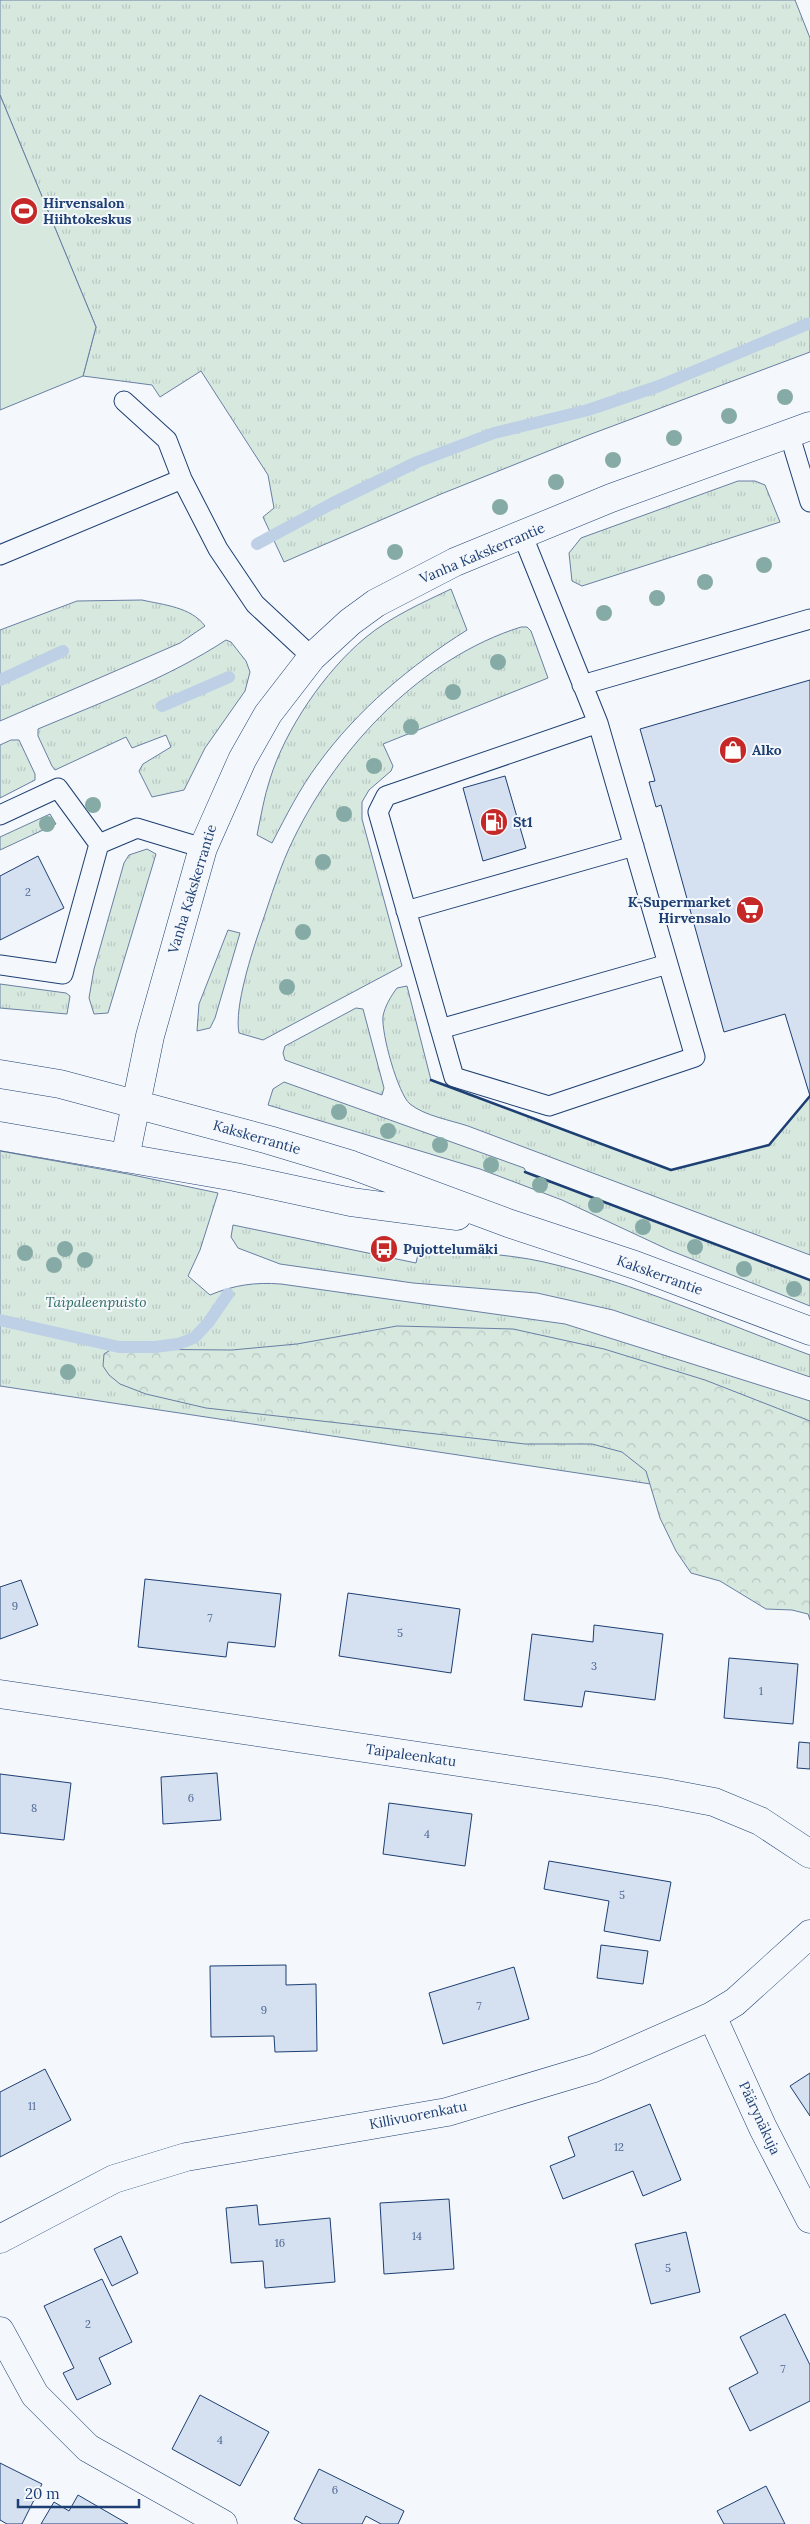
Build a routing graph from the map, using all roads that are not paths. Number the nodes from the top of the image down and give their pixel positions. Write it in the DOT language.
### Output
graph roads {
  1 [pos="124,401"];
  2 [pos="800,429"];
  3 [pos="182,479"];
  4 [pos="810,502"];
  5 [pos="522,534"];
  6 [pos="0,555"];
  7 [pos="810,619"];
  8 [pos="312,656"];
  9 [pos="582,685"];
  10 [pos="598,723"];
  11 [pos="0,815"];
  12 [pos="99,844"];
  13 [pos="634,846"];
  14 [pos="203,848"];
  15 [pos="406,911"];
  16 [pos="668,964"];
  17 [pos="0,965"];
  18 [pos="440,1029"];
  19 [pos="0,1074"];
  20 [pos="137,1104"];
  21 [pos="0,1136"];
  22 [pos="126,1158"];
  23 [pos="508,1223"];
  24 [pos="810,1331"];
  25 [pos="0,1694"];
  26 [pos="810,1854"];
  27 [pos="810,1934"];
  28 [pos="712,2016"];
  29 [pos="810,2219"];
  30 [pos="0,2239"];
  31 [pos="0,2331"];
  32 [pos="223,2524"];
  1 -- 3 [label="lane"];
  2 -- 4 [label="lane"];
  2 -- 5 [label="street, Vanha Kakskerrantie"];
  3 -- 6 [label="lane"];
  3 -- 8 [label="lane"];
  5 -- 8 [label="street, Vanha Kakskerrantie"];
  5 -- 9 [label="lane"];
  7 -- 9 [label="lane"];
  8 -- 14 [label="street, Vanha Kakskerrantie"];
  9 -- 10 [label="lane"];
  10 -- 13 [label="lane"];
  10 -- 15 [label="lane"];
  11 -- 12 [label="lane"];
  12 -- 14 [label="lane"];
  12 -- 17 [label="lane"];
  13 -- 15 [label="lane"];
  13 -- 16 [label="lane"];
  14 -- 20 [label="street, Vanha Kakskerrantie"];
  15 -- 18 [label="lane"];
  16 -- 18 [label="lane"];
  16 -- 18 [label="lane"];
  19 -- 20 [label="street, Kakskerrantie"];
  20 -- 22 [label="street, Vanha Kakskerrantie"];
  20 -- 23 [label="street, Kakskerrantie"];
  21 -- 22 [label="street, Kakskerrantie"];
  22 -- 23 [label="street, Kakskerrantie"];
  23 -- 24 [label="street, Kakskerrantie"];
  25 -- 26 [label="street, Taipaleenkatu"];
  27 -- 28 [label="street, Killivuorenkatu"];
  28 -- 29 [label="street, Päärynäkuja"];
  28 -- 30 [label="street, Killivuorenkatu"];
  31 -- 32 [label="street"];
}
